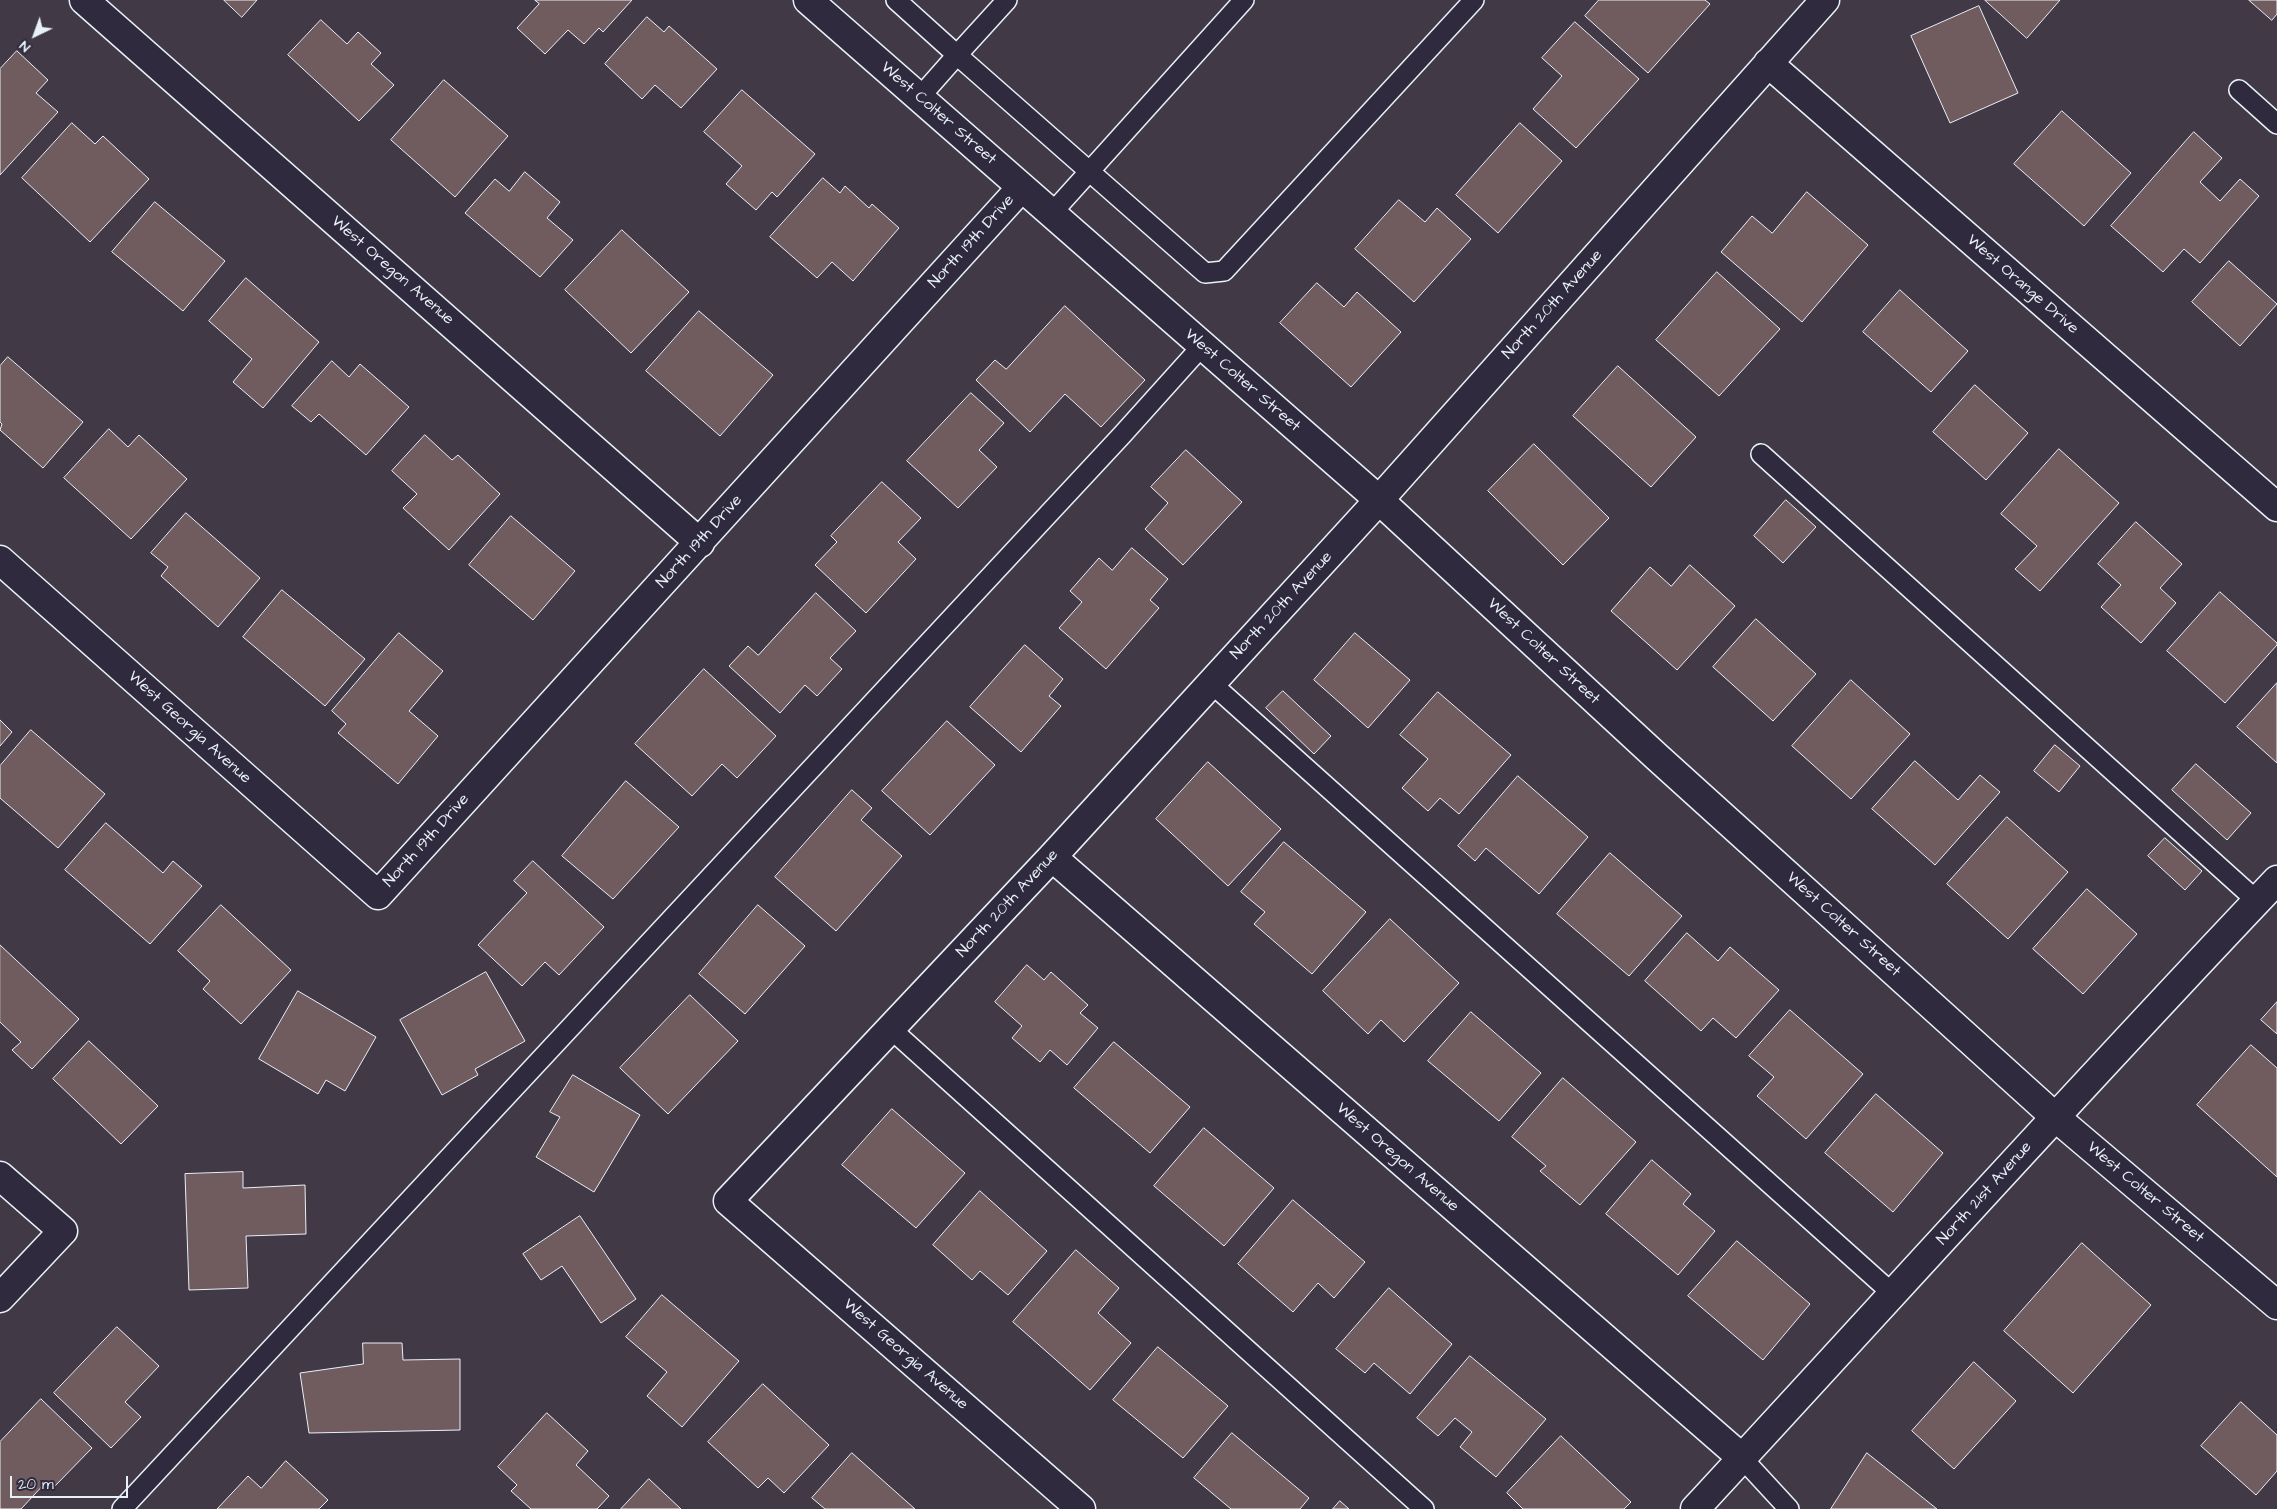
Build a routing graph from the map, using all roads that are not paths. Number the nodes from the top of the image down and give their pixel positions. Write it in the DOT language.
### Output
graph roads {
  1 [pos="84,0"];
  2 [pos="808,0"];
  3 [pos="896,0"];
  4 [pos="1007,0"];
  5 [pos="1244,0"];
  6 [pos="1474,0"];
  7 [pos="1825,0"];
  8 [pos="958,54"];
  9 [pos="1768,63"];
  10 [pos="2239,90"];
  11 [pos="919,98"];
  12 [pos="2277,124"];
  13 [pos="1090,170"];
  14 [pos="1021,188"];
  15 [pos="1051,214"];
  16 [pos="1202,346"];
  17 [pos="1761,454"];
  18 [pos="1379,500"];
  19 [pos="2277,507"];
  20 [pos="700,543"];
  21 [pos="0,560"];
  22 [pos="1211,683"];
  23 [pos="1052,857"];
  24 [pos="2277,880"];
  25 [pos="378,895"];
  26 [pos="2257,901"];
  27 [pos="891,1029"];
  28 [pos="2054,1116"];
  29 [pos="0,1176"];
  30 [pos="728,1201"];
  31 [pos="1893,1294"];
  32 [pos="0,1298"];
  33 [pos="2277,1305"];
  34 [pos="1742,1458"];
  35 [pos="122,1509"];
  36 [pos="1081,1509"];
  37 [pos="1424,1509"];
  38 [pos="1695,1509"];
  39 [pos="1789,1509"];
  1 -- 20 [label="street, West Oregon Avenue"];
  2 -- 11 [label="street, West Colter Street"];
  3 -- 8 [label="lane"];
  4 -- 8 [label="lane"];
  5 -- 13 [label="lane"];
  6 -- 13 [label="lane"];
  7 -- 9 [label="street, North 20th Avenue"];
  8 -- 11 [label="lane"];
  8 -- 13 [label="lane"];
  9 -- 18 [label="street, North 20th Avenue"];
  9 -- 19 [label="street, West Orange Drive"];
  10 -- 12 [label="lane"];
  11 -- 14 [label="street, West Colter Street"];
  13 -- 15 [label="lane"];
  14 -- 15 [label="street, West Colter Street"];
  14 -- 20 [label="street, North 19th Drive"];
  15 -- 16 [label="street, West Colter Street"];
  16 -- 18 [label="street, West Colter Street"];
  16 -- 35 [label="lane"];
  17 -- 26 [label="lane"];
  18 -- 22 [label="street, North 20th Avenue"];
  18 -- 28 [label="street, West Colter Street"];
  20 -- 25 [label="street, North 19th Drive"];
  21 -- 25 [label="street, West Georgia Avenue"];
  22 -- 23 [label="street, North 20th Avenue"];
  22 -- 31 [label="lane"];
  23 -- 27 [label="street, North 20th Avenue"];
  23 -- 34 [label="street, West Oregon Avenue"];
  24 -- 26 [label="street, North 21st Avenue"];
  26 -- 28 [label="street, North 21st Avenue"];
  27 -- 30 [label="street, North 20th Avenue"];
  27 -- 37 [label="lane"];
  28 -- 31 [label="street, North 21st Avenue"];
  28 -- 33 [label="street, West Colter Street"];
  29 -- 32 [label="street"];
  30 -- 36 [label="street, West Georgia Avenue"];
  31 -- 34 [label="street, North 21st Avenue"];
  34 -- 38 [label="street, North 21st Avenue"];
  34 -- 39 [label="lane"];
}
